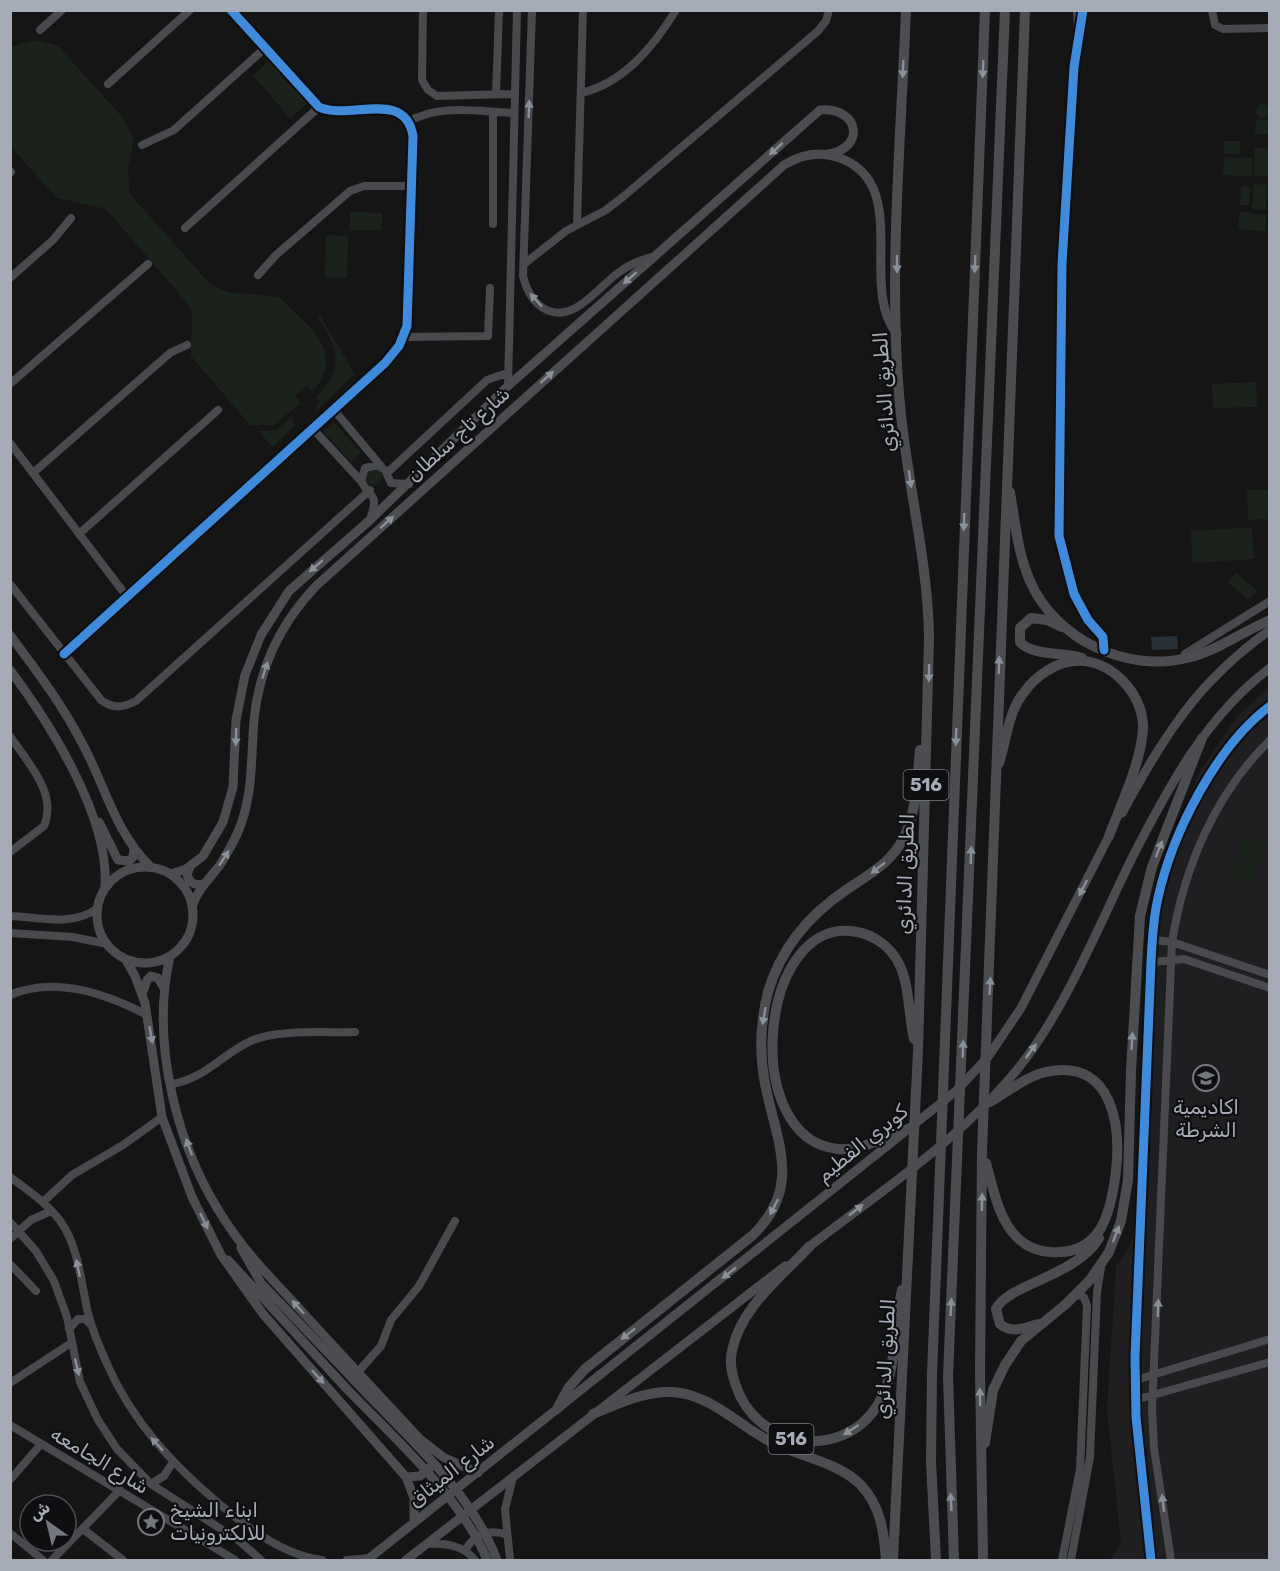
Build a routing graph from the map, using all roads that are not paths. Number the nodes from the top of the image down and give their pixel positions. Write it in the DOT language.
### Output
graph roads {
  1 [pos="62,10"];
  2 [pos="190,10"];
  3 [pos="231,10"];
  4 [pos="423,10"];
  5 [pos="499,10"];
  6 [pos="517,10"];
  7 [pos="532,10"];
  8 [pos="582,10"];
  9 [pos="676,10"];
  10 [pos="830,10"];
  11 [pos="906,10"];
  12 [pos="985,10"];
  13 [pos="1005,10"];
  14 [pos="1025,10"];
  15 [pos="1077,10"];
  16 [pos="1083,10"];
  17 [pos="1212,10"];
  18 [pos="1269,28"];
  19 [pos="40,30"];
  20 [pos="1078,32"];
  21 [pos="264,49"];
  22 [pos="108,84"];
  23 [pos="581,93"];
  24 [pos="514,94"];
  25 [pos="496,95"];
  26 [pos="319,107"];
  27 [pos="493,112"];
  28 [pos="514,113"];
  29 [pos="408,122"];
  30 [pos="142,145"];
  31 [pos="827,154"];
  32 [pos="411,186"];
  33 [pos="71,218"];
  34 [pos="493,224"];
  35 [pos="578,224"];
  36 [pos="185,228"];
  37 [pos="656,255"];
  38 [pos="148,264"];
  39 [pos="524,264"];
  40 [pos="258,275"];
  41 [pos="10,278"];
  42 [pos="490,288"];
  43 [pos="897,334"];
  44 [pos="404,336"];
  45 [pos="187,345"];
  46 [pos="507,373"];
  47 [pos="10,384"];
  48 [pos="507,386"];
  49 [pos="218,410"];
  50 [pos="334,410"];
  51 [pos="313,429"];
  52 [pos="10,443"];
  53 [pos="381,466"];
  54 [pos="33,473"];
  55 [pos="387,473"];
  56 [pos="1006,473"];
  57 [pos="361,481"];
  58 [pos="409,484"];
  59 [pos="370,490"];
  60 [pos="370,520"];
  61 [pos="79,534"];
  62 [pos="10,584"];
  63 [pos="128,598"];
  64 [pos="1269,601"];
  65 [pos="1269,620"];
  66 [pos="1065,628"];
  67 [pos="1269,630"];
  68 [pos="10,635"];
  69 [pos="1104,650"];
  70 [pos="64,654"];
  71 [pos="1166,661"];
  72 [pos="1092,662"];
  73 [pos="1269,668"];
  74 [pos="10,670"];
  75 [pos="1269,706"];
  76 [pos="928,718"];
  77 [pos="10,736"];
  78 [pos="1202,738"];
  79 [pos="1269,740"];
  80 [pos="995,775"];
  81 [pos="92,813"];
  82 [pos="1109,836"];
  83 [pos="134,849"];
  84 [pos="10,852"];
  85 [pos="151,867"];
  86 [pos="190,867"];
  87 [pos="171,874"];
  88 [pos="205,883"];
  89 [pos="105,888"];
  90 [pos="192,906"];
  91 [pos="98,908"];
  92 [pos="10,916"];
  93 [pos="43,918"];
  94 [pos="10,933"];
  95 [pos="42,935"];
  96 [pos="1153,940"];
  97 [pos="1172,942"];
  98 [pos="107,944"];
  99 [pos="170,956"];
  100 [pos="1171,959"];
  101 [pos="126,960"];
  102 [pos="1151,962"];
  103 [pos="1269,975"];
  104 [pos="164,988"];
  105 [pos="1269,988"];
  106 [pos="142,994"];
  107 [pos="10,995"];
  108 [pos="147,1015"];
  109 [pos="356,1032"];
  110 [pos="918,1051"];
  111 [pos="171,1084"];
  112 [pos="987,1104"];
  113 [pos="162,1117"];
  114 [pos="908,1129"];
  115 [pos="982,1151"];
  116 [pos="10,1177"];
  117 [pos="43,1202"];
  118 [pos="51,1210"];
  119 [pos="455,1221"];
  120 [pos="10,1222"];
  121 [pos="1105,1224"];
  122 [pos="20,1232"];
  123 [pos="10,1239"];
  124 [pos="810,1246"];
  125 [pos="221,1255"];
  126 [pos="909,1261"];
  127 [pos="10,1264"];
  128 [pos="1101,1265"];
  129 [pos="36,1292"];
  130 [pos="1077,1294"];
  131 [pos="1043,1323"];
  132 [pos="91,1324"];
  133 [pos="69,1329"];
  134 [pos="1091,1334"];
  135 [pos="1269,1339"];
  136 [pos="71,1342"];
  137 [pos="1269,1362"];
  138 [pos="1155,1374"];
  139 [pos="356,1376"];
  140 [pos="1136,1380"];
  141 [pos="10,1383"];
  142 [pos="1153,1395"];
  143 [pos="1136,1400"];
  144 [pos="557,1409"];
  145 [pos="593,1414"];
  146 [pos="10,1425"];
  147 [pos="40,1444"];
  148 [pos="435,1451"];
  149 [pos="980,1455"];
  150 [pos="173,1462"];
  151 [pos="478,1473"];
  152 [pos="514,1475"];
  153 [pos="405,1477"];
  154 [pos="10,1480"];
  155 [pos="151,1484"];
  156 [pos="120,1490"];
  157 [pos="414,1522"];
  158 [pos="83,1529"];
  159 [pos="10,1533"];
  160 [pos="507,1535"];
  161 [pos="427,1544"];
  162 [pos="465,1551"];
  163 [pos="297,1557"];
  164 [pos="369,1559"];
  165 [pos="43,1560"];
  166 [pos="52,1560"];
  167 [pos="123,1560"];
  168 [pos="235,1560"];
  169 [pos="261,1560"];
  170 [pos="322,1560"];
  171 [pos="347,1560"];
  172 [pos="406,1560"];
  173 [pos="475,1560"];
  174 [pos="487,1560"];
  175 [pos="497,1560"];
  176 [pos="510,1560"];
  177 [pos="886,1560"];
  178 [pos="892,1560"];
  179 [pos="936,1560"];
  180 [pos="954,1560"];
  181 [pos="983,1560"];
  182 [pos="1062,1560"];
  183 [pos="1071,1560"];
  184 [pos="1151,1560"];
  185 [pos="1171,1560"];
  1 -- 19 [label="street"];
  2 -- 22 [label="street"];
  3 -- 21 [label="street"];
  4 -- 25 [label="street"];
  5 -- 25 [label="street"];
  6 -- 24 [label="street"];
  39 -- 7 [label="street, one-way"];
  8 -- 23 [label="street"];
  9 -- 23 [label="street"];
  10 -- 35 [label="street"];
  11 -- 43 [label="highway, الطريق الدائري / 516, one-way"];
  12 -- 179 [label="highway, 516, one-way"];
  180 -- 13 [label="highway, 516, one-way"];
  14 -- 56 [label="highway"];
  15 -- 20 [label="street"];
  16 -- 20 [label="street"];
  17 -- 18 [label="street"];
  20 -- 69 [label="street"];
  21 -- 26 [label="street"];
  21 -- 30 [label="street"];
  23 -- 35 [label="street"];
  24 -- 25 [label="street"];
  24 -- 28 [label="street"];
  26 -- 29 [label="street"];
  26 -- 36 [label="street"];
  27 -- 28 [label="street"];
  27 -- 29 [label="street"];
  27 -- 34 [label="street"];
  28 -- 46 [label="street"];
  29 -- 32 [label="street"];
  31 -- 37 [label="main road, شارع تاج سلطان, one-way"];
  31 -- 43 [label="main road"];
  88 -- 31 [label="main road, شارع تاج سلطان, one-way"];
  32 -- 40 [label="street"];
  32 -- 44 [label="street"];
  33 -- 41 [label="street"];
  35 -- 39 [label="street"];
  37 -- 39 [label="street, one-way"];
  37 -- 48 [label="main road, شارع تاج سلطان, one-way"];
  38 -- 47 [label="street"];
  42 -- 44 [label="street"];
  43 -- 76 [label="highway, الطريق الدائري / 516, one-way"];
  44 -- 50 [label="street"];
  45 -- 54 [label="street"];
  46 -- 48 [label="street"];
  46 -- 55 [label="street"];
  48 -- 58 [label="main road, شارع تاج سلطان"];
  49 -- 61 [label="street"];
  50 -- 51 [label="street"];
  50 -- 53 [label="street"];
  51 -- 57 [label="street"];
  51 -- 63 [label="street"];
  52 -- 54 [label="street"];
  53 -- 55 [label="street"];
  53 -- 57 [label="street"];
  54 -- 61 [label="street"];
  55 -- 58 [label="street"];
  56 -- 66 [label="highway"];
  80 -- 56 [label="highway, one-way"];
  57 -- 59 [label="street"];
  58 -- 60 [label="main road, شارع تاج سلطان"];
  59 -- 60 [label="street"];
  59 -- 70 [label="street"];
  60 -- 86 [label="main road, شارع تاج سلطان, one-way"];
  61 -- 63 [label="street"];
  62 -- 70 [label="street"];
  63 -- 70 [label="street"];
  64 -- 71 [label="street"];
  65 -- 71 [label="highway"];
  66 -- 69 [label="highway"];
  66 -- 72 [label="highway"];
  67 -- 82 [label="main road, كوبري الفطيم"];
  68 -- 83 [label="main road"];
  69 -- 71 [label="highway"];
  72 -- 80 [label="highway"];
  72 -- 82 [label="highway"];
  73 -- 78 [label="main road"];
  74 -- 81 [label="main road"];
  75 -- 96 [label="street"];
  76 -- 110 [label="highway, الطريق الدائري / 516"];
  76 -- 144 [label="highway, 516, one-way"];
  77 -- 84 [label="street"];
  112 -- 78 [label="main road, one-way, bridge"];
  128 -- 78 [label="highway, one-way"];
  79 -- 97 [label="street"];
  115 -- 80 [label="highway, one-way"];
  81 -- 83 [label="main road"];
  81 -- 89 [label="main road"];
  82 -- 114 [label="main road, كوبري الفطيم, one-way, bridge"];
  83 -- 85 [label="main road"];
  85 -- 87 [label="main road"];
  85 -- 89 [label="main road"];
  86 -- 87 [label="main road, شارع تاج سلطان"];
  86 -- 88 [label="main road"];
  87 -- 90 [label="main road"];
  88 -- 90 [label="main road, شارع تاج سلطان"];
  89 -- 91 [label="main road"];
  90 -- 99 [label="main road"];
  91 -- 93 [label="street"];
  91 -- 98 [label="main road"];
  92 -- 93 [label="street"];
  93 -- 95 [label="street"];
  94 -- 95 [label="street"];
  95 -- 98 [label="street"];
  96 -- 97 [label="street"];
  96 -- 102 [label="street"];
  97 -- 100 [label="street"];
  97 -- 103 [label="street"];
  98 -- 101 [label="main road"];
  99 -- 101 [label="main road"];
  99 -- 104 [label="main road"];
  100 -- 102 [label="street"];
  100 -- 105 [label="street"];
  138 -- 100 [label="street, one-way"];
  101 -- 106 [label="main road"];
  102 -- 140 [label="street"];
  104 -- 106 [label="main road"];
  104 -- 111 [label="main road"];
  106 -- 108 [label="main road"];
  107 -- 108 [label="street"];
  108 -- 113 [label="main road, one-way"];
  109 -- 111 [label="street"];
  110 -- 114 [label="highway, 516"];
  110 -- 126 [label="highway, الطريق الدائري / 516"];
  139 -- 111 [label="main road, one-way"];
  112 -- 121 [label="highway"];
  124 -- 112 [label="main road, one-way, bridge"];
  113 -- 117 [label="street"];
  113 -- 125 [label="main road, one-way"];
  114 -- 144 [label="main road, كوبري الفطيم, one-way, bridge"];
  115 -- 121 [label="highway"];
  149 -- 115 [label="highway, one-way"];
  116 -- 117 [label="street"];
  117 -- 118 [label="street"];
  118 -- 122 [label="street"];
  132 -- 118 [label="street, one-way"];
  119 -- 139 [label="street"];
  120 -- 122 [label="street"];
  121 -- 131 [label="highway"];
  122 -- 123 [label="street"];
  122 -- 133 [label="street"];
  126 -- 124 [label="highway, 516, one-way"];
  124 -- 145 [label="main road"];
  125 -- 153 [label="main road, one-way"];
  125 -- 174 [label="main road, bridge"];
  126 -- 178 [label="highway, الطريق الدائري / 516"];
  127 -- 129 [label="street"];
  128 -- 130 [label="highway"];
  128 -- 134 [label="street"];
  130 -- 131 [label="highway"];
  130 -- 134 [label="street"];
  131 -- 149 [label="highway"];
  132 -- 133 [label="street"];
  150 -- 132 [label="street, one-way"];
  133 -- 136 [label="street"];
  134 -- 182 [label="street"];
  134 -- 183 [label="street"];
  135 -- 138 [label="street"];
  136 -- 141 [label="street"];
  136 -- 155 [label="street, one-way"];
  137 -- 142 [label="street"];
  138 -- 140 [label="street"];
  138 -- 142 [label="street"];
  139 -- 148 [label="main road"];
  139 -- 175 [label="main road, bridge"];
  140 -- 143 [label="street"];
  142 -- 143 [label="street"];
  185 -- 142 [label="street, one-way"];
  143 -- 184 [label="street"];
  144 -- 151 [label="main road, شارع الميثاق"];
  145 -- 152 [label="main road"];
  145 -- 177 [label="highway, 516"];
  146 -- 147 [label="street, شارع الجامعه"];
  147 -- 154 [label="street"];
  147 -- 156 [label="street, شارع الجامعه"];
  148 -- 151 [label="main road"];
  148 -- 153 [label="main road"];
  149 -- 181 [label="highway"];
  150 -- 155 [label="street"];
  150 -- 163 [label="street"];
  151 -- 157 [label="main road, شارع الميثاق"];
  152 -- 160 [label="street"];
  152 -- 161 [label="main road"];
  153 -- 157 [label="main road"];
  155 -- 169 [label="street"];
  156 -- 158 [label="street"];
  156 -- 168 [label="street, شارع الجامعه"];
  157 -- 164 [label="main road, شارع الميثاق"];
  158 -- 166 [label="street"];
  158 -- 167 [label="street"];
  159 -- 165 [label="street"];
  160 -- 162 [label="street"];
  160 -- 176 [label="street"];
  161 -- 162 [label="street"];
  161 -- 172 [label="main road"];
  162 -- 173 [label="street"];
  163 -- 170 [label="street"];
  164 -- 171 [label="street"];
}
